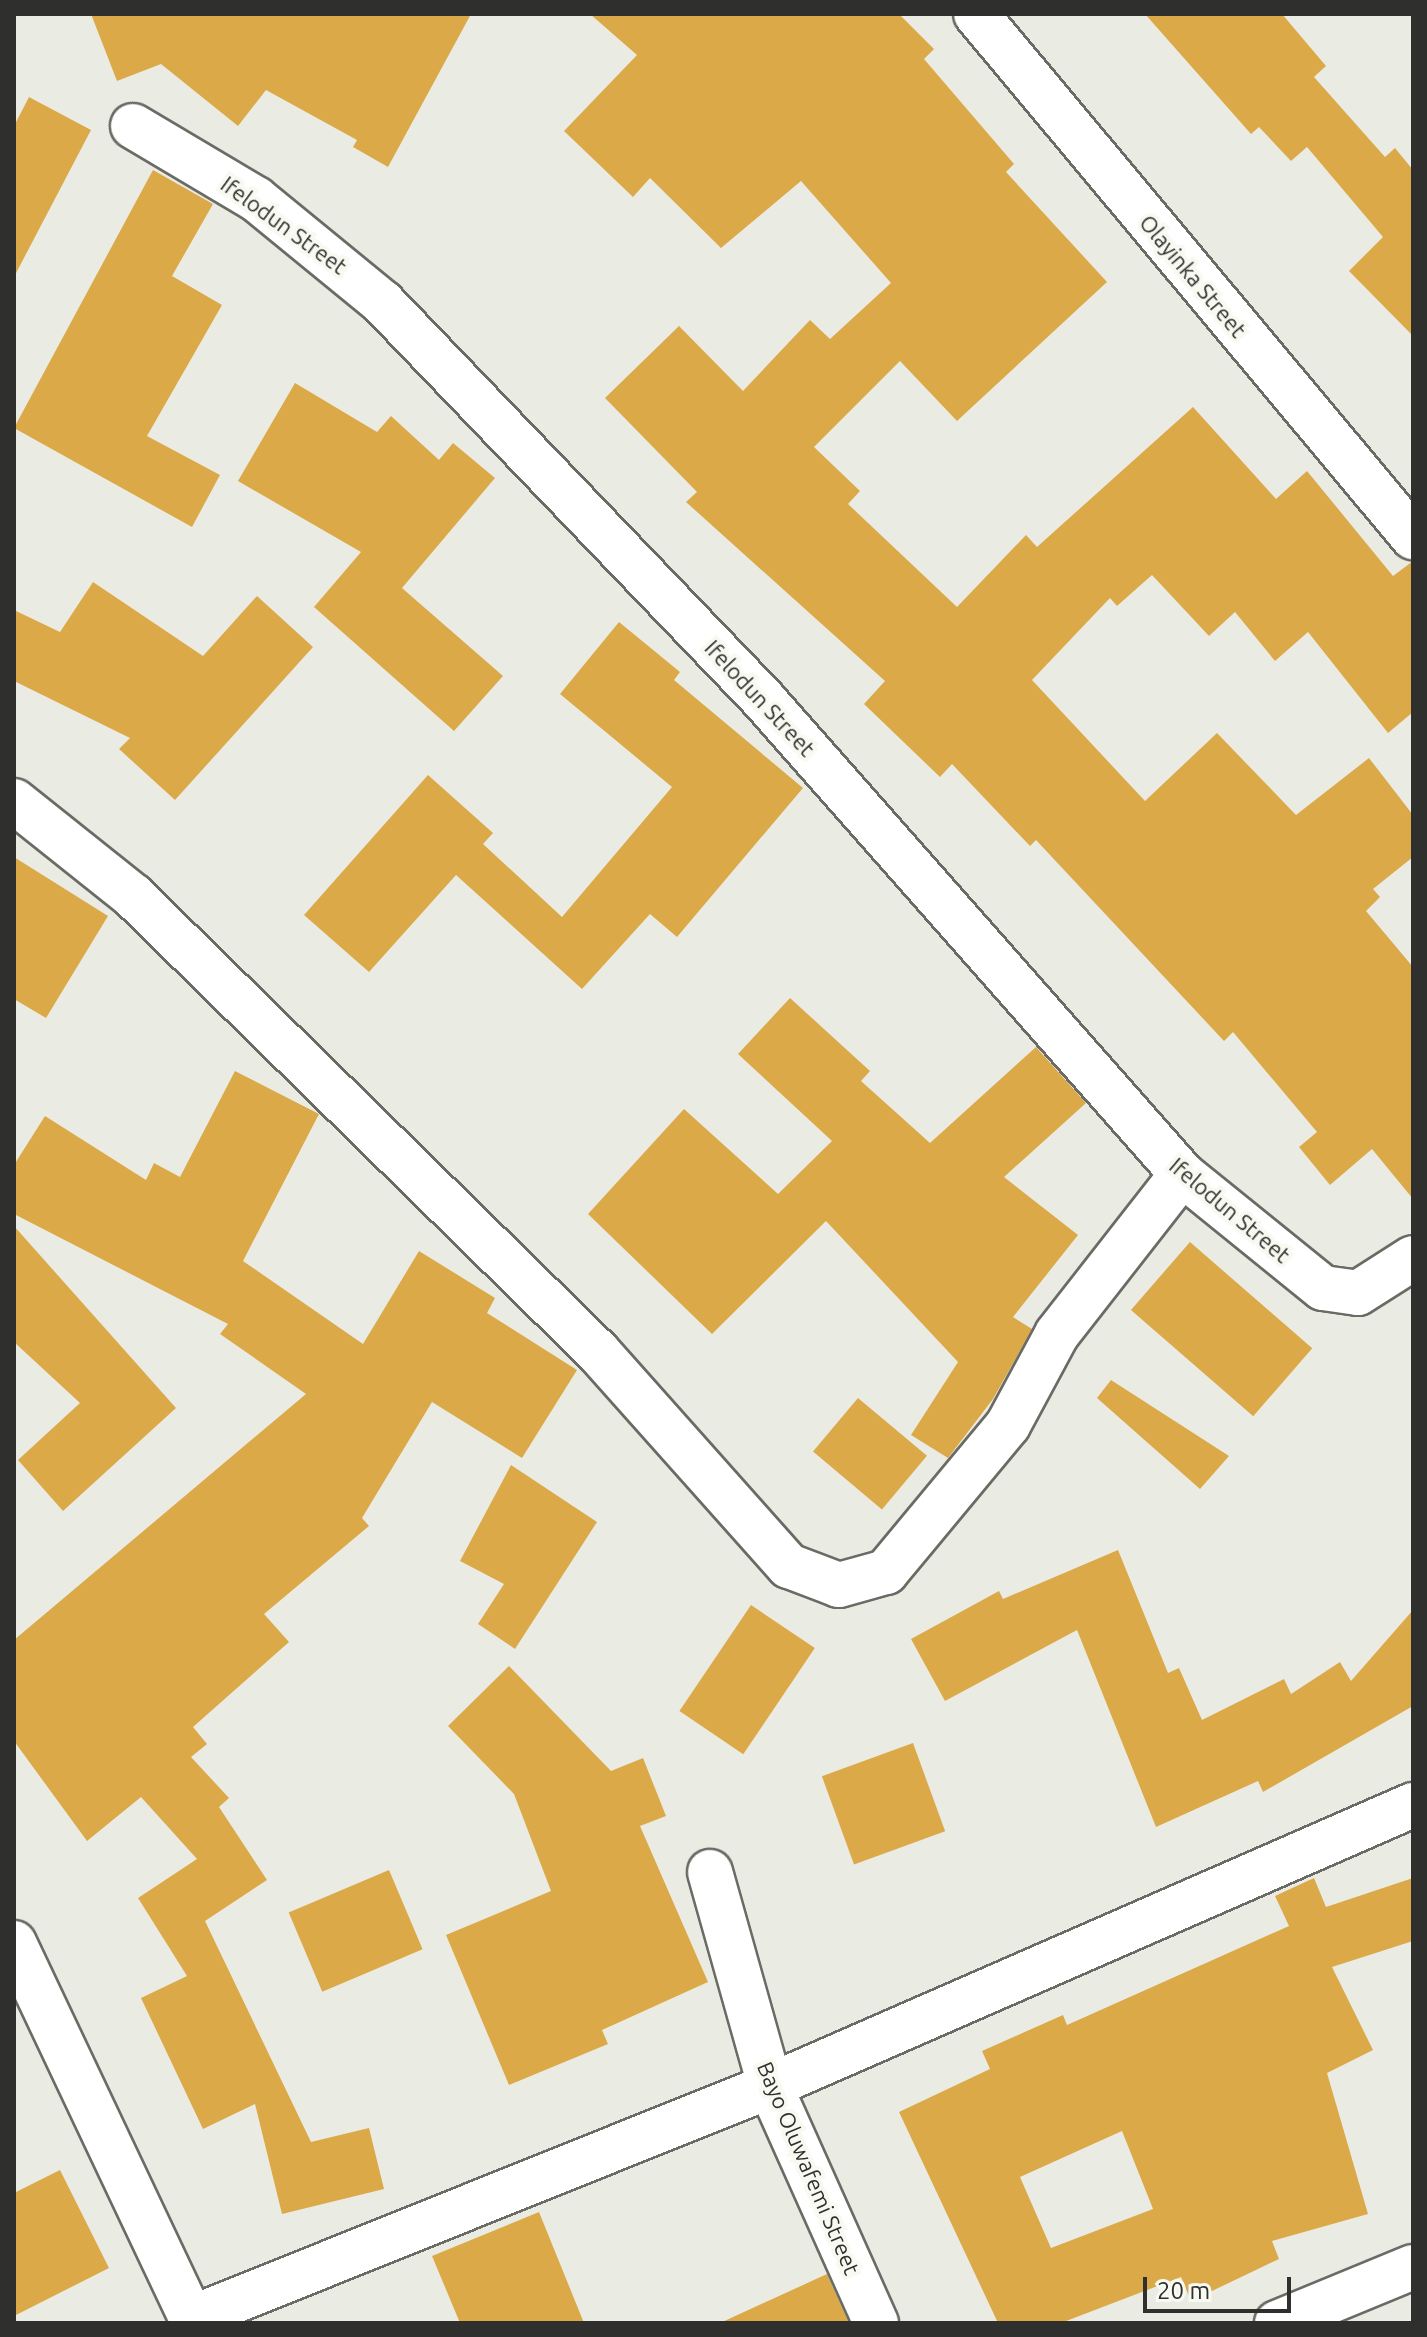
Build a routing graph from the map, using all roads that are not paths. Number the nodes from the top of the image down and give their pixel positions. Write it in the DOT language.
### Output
graph roads {
  1 [pos="976,14"];
  2 [pos="133,126"];
  3 [pos="1413,537"];
  4 [pos="14,801"];
  5 [pos="1182,1174"];
  6 [pos="1413,1258"];
  7 [pos="1413,1805"];
  8 [pos="710,1872"];
  9 [pos="14,1943"];
  10 [pos="770,2086"];
  11 [pos="1413,2267"];
  12 [pos="193,2320"];
  13 [pos="876,2323"];
  14 [pos="1277,2323"];
  1 -- 3 [label="street, Olayinka Street"];
  2 -- 5 [label="street, Ifelodun Street"];
  4 -- 5 [label="street"];
  5 -- 6 [label="street, Ifelodun Street"];
  7 -- 10 [label="street"];
  8 -- 10 [label="street, Bayo Oluwafemi Street"];
  9 -- 12 [label="street"];
  10 -- 12 [label="street"];
  10 -- 13 [label="street, Bayo Oluwafemi Street"];
  11 -- 14 [label="street"];
}
